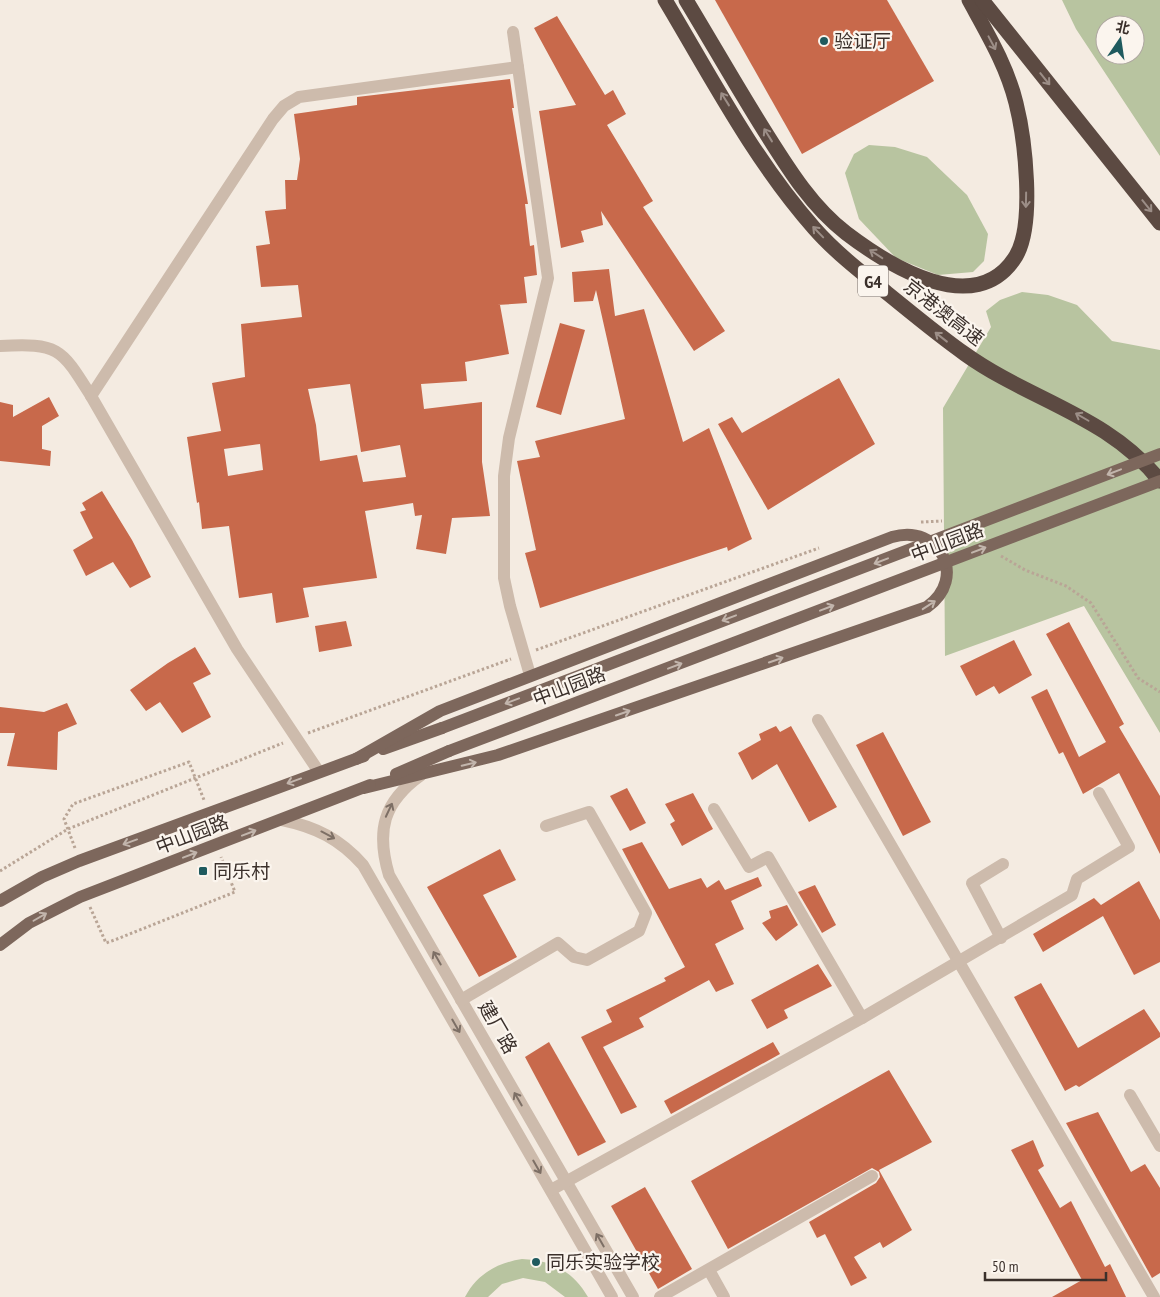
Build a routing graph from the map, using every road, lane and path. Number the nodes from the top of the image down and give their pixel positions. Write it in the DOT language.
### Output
graph roads {
  1 [pos="665,0"];
  2 [pos="678,0"];
  3 [pos="686,0"];
  4 [pos="969,0"];
  5 [pos="982,0"];
  6 [pos="513,32"];
  7 [pos="689,40"];
  8 [pos="518,67"];
  9 [pos="1160,223"];
  10 [pos="0,346"];
  11 [pos="92,396"];
  12 [pos="1160,454"];
  13 [pos="1160,481"];
  14 [pos="530,675"];
  15 [pos="818,720"];
  16 [pos="356,759"];
  17 [pos="319,772"];
  18 [pos="421,775"];
  19 [pos="364,788"];
  20 [pos="1099,792"];
  21 [pos="714,809"];
  22 [pos="209,813"];
  23 [pos="282,820"];
  24 [pos="546,826"];
  25 [pos="216,845"];
  26 [pos="79,861"];
  27 [pos="1003,864"];
  28 [pos="85,895"];
  29 [pos="0,901"];
  30 [pos="1001,938"];
  31 [pos="0,945"];
  32 [pos="959,962"];
  33 [pos="461,1000"];
  34 [pos="862,1018"];
  35 [pos="1130,1094"];
  36 [pos="1160,1146"];
  37 [pos="872,1176"];
  38 [pos="566,1182"];
  39 [pos="551,1190"];
  40 [pos="709,1270"];
  41 [pos="612,1297"];
  42 [pos="633,1297"];
  43 [pos="660,1297"];
  44 [pos="724,1297"];
  45 [pos="1154,1297"];
  1 -- 7 [label="highway, 京港澳高速 / G4"];
  2 -- 7 [label="highway"];
  4 -- 3 [label="highway, one-way"];
  5 -- 9 [label="highway, one-way"];
  6 -- 8 [label="street"];
  13 -- 7 [label="highway, 京港澳高速 / G4, one-way"];
  8 -- 11 [label="street"];
  8 -- 14 [label="street"];
  10 -- 11 [label="street"];
  11 -- 17 [label="street"];
  12 -- 16 [label="main road, 中山园路, one-way, bridge"];
  19 -- 13 [label="main road, 中山园路, one-way, bridge"];
  14 -- 16 [label="main road"];
  18 -- 14 [label="main road, one-way"];
  15 -- 32 [label="street"];
  16 -- 17 [label="main road, 中山园路"];
  17 -- 22 [label="main road, 中山园路, one-way"];
  18 -- 19 [label="main road"];
  33 -- 18 [label="street, 建厂路, one-way"];
  19 -- 23 [label="main road, 中山园路"];
  20 -- 30 [label="street"];
  21 -- 34 [label="street"];
  22 -- 26 [label="main road, 中山园路, one-way"];
  22 -- 26 [label="path"];
  25 -- 23 [label="main road, 中山园路, one-way"];
  23 -- 39 [label="street, 建厂路, one-way"];
  24 -- 33 [label="street"];
  28 -- 25 [label="main road, 中山园路, one-way"];
  25 -- 28 [label="path"];
  26 -- 29 [label="main road, 中山园路"];
  27 -- 30 [label="street"];
  31 -- 28 [label="main road, 中山园路, one-way"];
  30 -- 32 [label="street"];
  32 -- 34 [label="street"];
  32 -- 45 [label="street"];
  38 -- 33 [label="street, 建厂路, one-way"];
  34 -- 38 [label="street"];
  35 -- 36 [label="street"];
  37 -- 40 [label="street"];
  38 -- 39 [label="street"];
  42 -- 38 [label="street, 建厂路, one-way"];
  39 -- 41 [label="street, 建厂路"];
  40 -- 43 [label="street"];
  40 -- 44 [label="street"];
}
